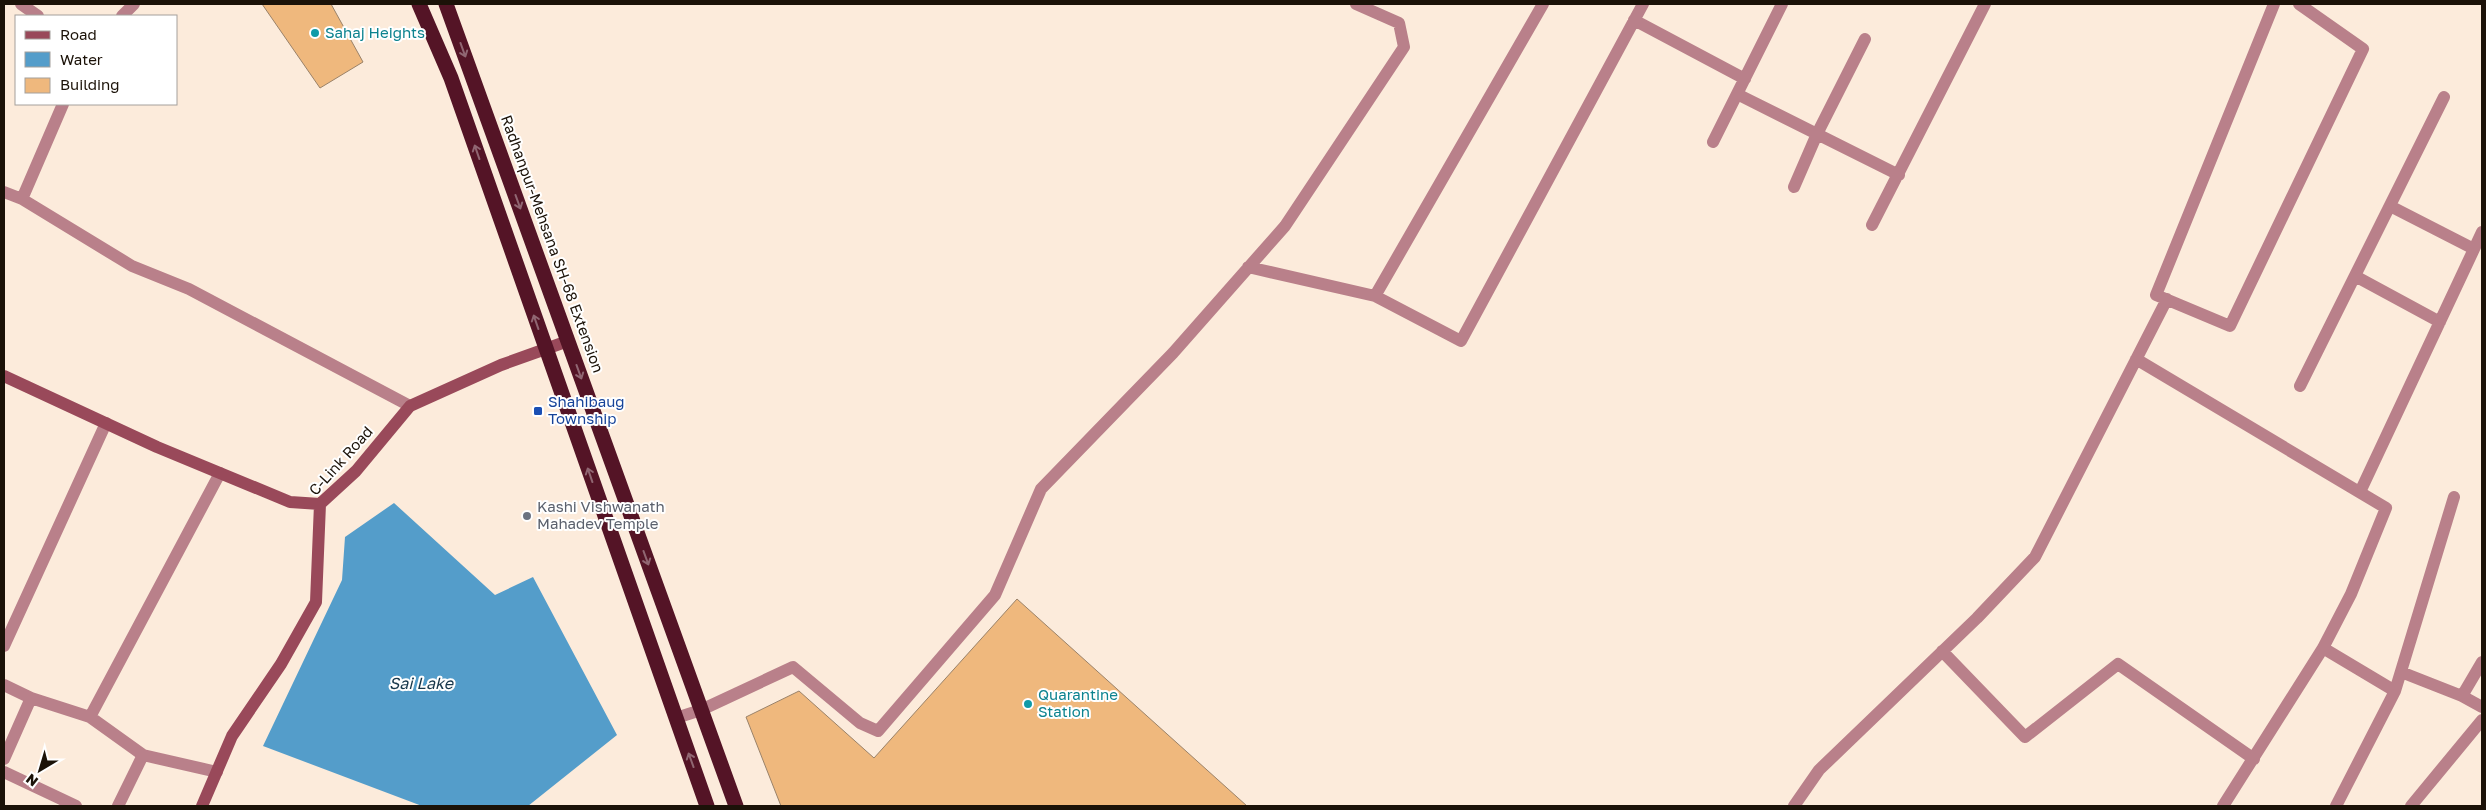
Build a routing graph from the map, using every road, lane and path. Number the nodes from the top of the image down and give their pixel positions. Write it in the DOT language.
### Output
graph roads {
  1 [pos="21,4"];
  2 [pos="134,4"];
  3 [pos="419,4"];
  4 [pos="446,4"];
  5 [pos="1356,4"];
  6 [pos="1543,4"];
  7 [pos="1643,4"];
  8 [pos="1782,4"];
  9 [pos="1985,4"];
  10 [pos="2274,4"];
  11 [pos="2299,4"];
  12 [pos="37,15"];
  13 [pos="123,15"];
  14 [pos="1634,20"];
  15 [pos="1865,39"];
  16 [pos="1745,79"];
  17 [pos="1737,94"];
  18 [pos="2444,97"];
  19 [pos="63,105"];
  20 [pos="1817,134"];
  21 [pos="1713,142"];
  22 [pos="1898,175"];
  23 [pos="1794,188"];
  24 [pos="4,192"];
  25 [pos="22,199"];
  26 [pos="2390,206"];
  27 [pos="1872,225"];
  28 [pos="2482,232"];
  29 [pos="2474,249"];
  30 [pos="1248,267"];
  31 [pos="2356,276"];
  32 [pos="1375,296"];
  33 [pos="2167,299"];
  34 [pos="2440,322"];
  35 [pos="568,340"];
  36 [pos="546,348"];
  37 [pos="2136,359"];
  38 [pos="5,379"];
  39 [pos="2300,386"];
  40 [pos="410,406"];
  41 [pos="106,423"];
  42 [pos="220,473"];
  43 [pos="2360,492"];
  44 [pos="2454,497"];
  45 [pos="320,504"];
  46 [pos="4,646"];
  47 [pos="2323,648"];
  48 [pos="1942,651"];
  49 [pos="2482,662"];
  50 [pos="2401,672"];
  51 [pos="4,684"];
  52 [pos="2395,691"];
  53 [pos="2462,696"];
  54 [pos="31,698"];
  55 [pos="2482,708"];
  56 [pos="701,710"];
  57 [pos="90,718"];
  58 [pos="676,718"];
  59 [pos="2482,720"];
  60 [pos="143,755"];
  61 [pos="2254,758"];
  62 [pos="4,759"];
  63 [pos="4,772"];
  64 [pos="217,772"];
  65 [pos="76,806"];
  66 [pos="118,806"];
  67 [pos="202,806"];
  68 [pos="707,806"];
  69 [pos="736,806"];
  70 [pos="1794,806"];
  71 [pos="2223,806"];
  72 [pos="2336,806"];
  73 [pos="2411,806"];
  1 -- 12 [label="street"];
  2 -- 13 [label="street"];
  36 -- 3 [label="highway, one-way"];
  4 -- 35 [label="highway, Radhanpur-Mehsana SH-68 Extension, one-way"];
  5 -- 30 [label="street"];
  6 -- 32 [label="street"];
  7 -- 14 [label="street"];
  8 -- 16 [label="street"];
  9 -- 22 [label="street"];
  10 -- 33 [label="street"];
  11 -- 33 [label="street"];
  14 -- 16 [label="street"];
  14 -- 32 [label="street"];
  15 -- 20 [label="street"];
  16 -- 17 [label="street"];
  17 -- 20 [label="street"];
  17 -- 21 [label="street"];
  18 -- 26 [label="street"];
  19 -- 25 [label="street"];
  20 -- 22 [label="street"];
  20 -- 23 [label="street"];
  22 -- 27 [label="street"];
  24 -- 25 [label="street"];
  25 -- 40 [label="street"];
  26 -- 29 [label="street"];
  26 -- 31 [label="street"];
  28 -- 29 [label="street"];
  29 -- 34 [label="street"];
  30 -- 32 [label="street"];
  30 -- 56 [label="street"];
  31 -- 34 [label="street"];
  31 -- 39 [label="street"];
  33 -- 37 [label="street"];
  34 -- 43 [label="street"];
  35 -- 36 [label="street, C-Link Road"];
  35 -- 56 [label="highway, Radhanpur-Mehsana SH-68 Extension, one-way"];
  36 -- 40 [label="street, C-Link Road"];
  58 -- 36 [label="highway, one-way"];
  37 -- 43 [label="street"];
  37 -- 48 [label="street"];
  38 -- 41 [label="street"];
  40 -- 45 [label="street, C-Link Road"];
  41 -- 42 [label="street"];
  41 -- 46 [label="street"];
  42 -- 45 [label="street"];
  42 -- 57 [label="street"];
  43 -- 47 [label="street"];
  44 -- 50 [label="street"];
  45 -- 64 [label="street, C-Link Road"];
  47 -- 52 [label="street"];
  47 -- 61 [label="street"];
  48 -- 61 [label="street"];
  48 -- 70 [label="street"];
  49 -- 53 [label="street"];
  50 -- 52 [label="street"];
  50 -- 53 [label="street"];
  51 -- 54 [label="street"];
  52 -- 72 [label="street"];
  53 -- 55 [label="street"];
  54 -- 57 [label="street"];
  54 -- 62 [label="street"];
  56 -- 58 [label="street"];
  56 -- 69 [label="highway, Radhanpur-Mehsana SH-68 Extension"];
  57 -- 60 [label="street"];
  68 -- 58 [label="highway, one-way"];
  59 -- 73 [label="street"];
  60 -- 64 [label="street"];
  60 -- 66 [label="street"];
  61 -- 71 [label="street"];
  63 -- 65 [label="street"];
  64 -- 67 [label="street, C-Link Road"];
}
